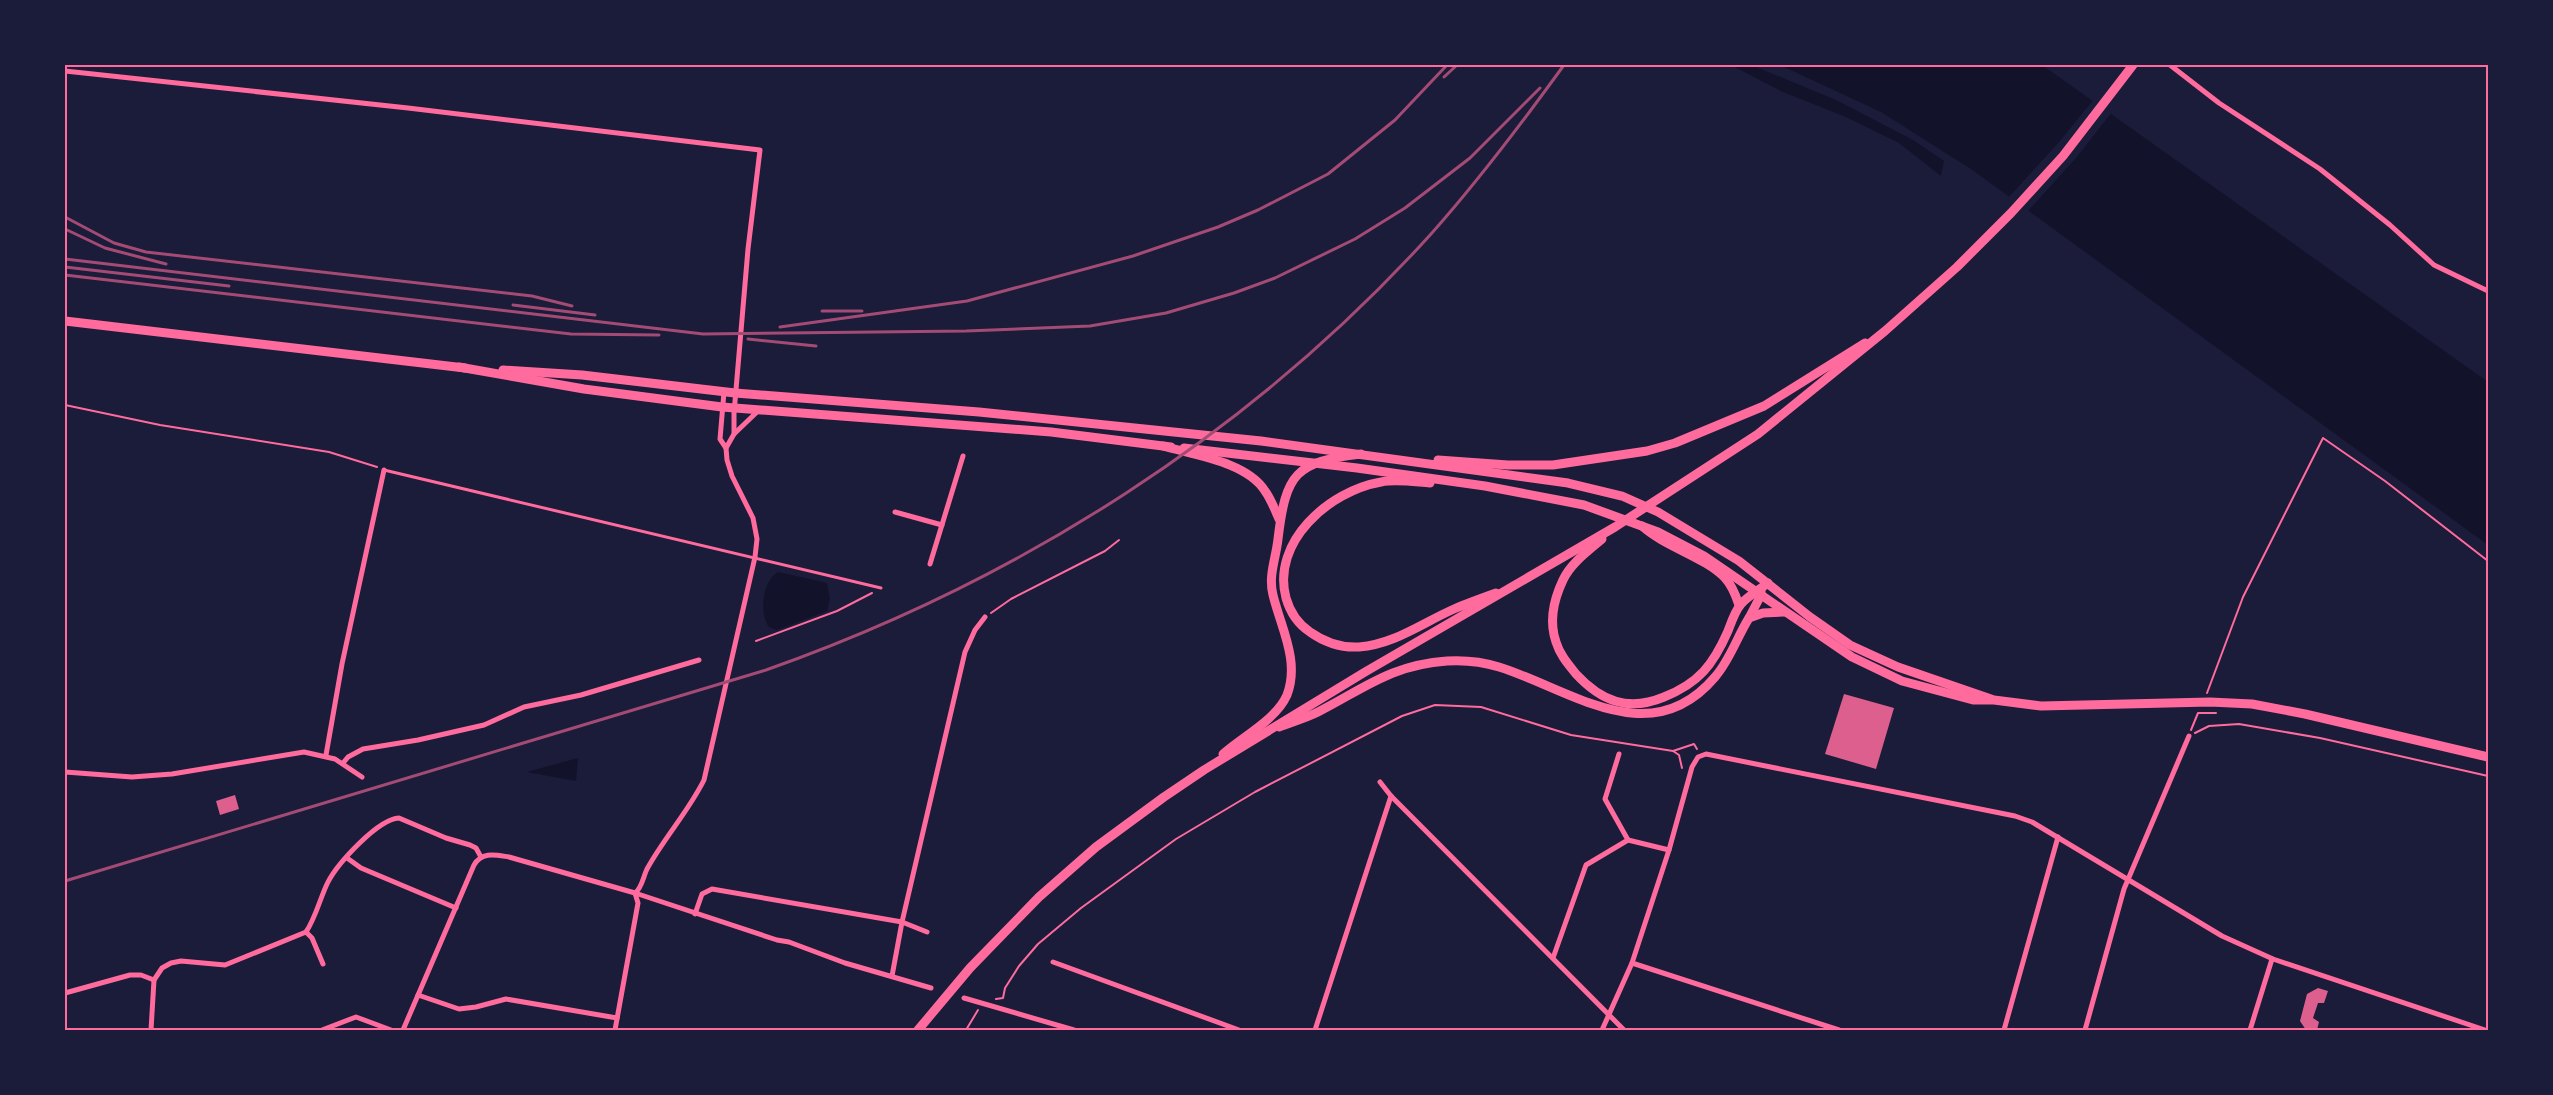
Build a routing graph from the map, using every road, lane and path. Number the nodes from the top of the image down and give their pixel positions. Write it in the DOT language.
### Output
graph roads {
  1 [pos="2133,65"];
  2 [pos="2170,65"];
  3 [pos="65,71"];
  4 [pos="2488,291"];
  5 [pos="65,321"];
  6 [pos="1885,332"];
  7 [pos="459,368"];
  8 [pos="724,392"];
  9 [pos="735,393"];
  10 [pos="65,405"];
  11 [pos="722,407"];
  12 [pos="734,408"];
  13 [pos="759,410"];
  14 [pos="734,434"];
  15 [pos="1163,446"];
  16 [pos="726,448"];
  17 [pos="1361,454"];
  18 [pos="963,456"];
  19 [pos="1400,460"];
  20 [pos="1312,463"];
  21 [pos="384,470"];
  22 [pos="1485,486"];
  23 [pos="896,512"];
  24 [pos="1279,519"];
  25 [pos="942,525"];
  26 [pos="1619,525"];
  27 [pos="1642,526"];
  28 [pos="1119,540"];
  29 [pos="755,557"];
  30 [pos="2488,561"];
  31 [pos="930,564"];
  32 [pos="1761,587"];
  33 [pos="881,588"];
  34 [pos="1502,590"];
  35 [pos="1739,605"];
  36 [pos="1784,612"];
  37 [pos="985,617"];
  38 [pos="1749,618"];
  39 [pos="756,641"];
  40 [pos="699,660"];
  41 [pos="2206,693"];
  42 [pos="1994,700"];
  43 [pos="2198,713"];
  44 [pos="1271,730"];
  45 [pos="2189,736"];
  46 [pos="1673,751"];
  47 [pos="1619,754"];
  48 [pos="326,755"];
  49 [pos="1700,756"];
  50 [pos="2488,757"];
  51 [pos="343,763"];
  52 [pos="1204,770"];
  53 [pos="65,772"];
  54 [pos="1690,775"];
  55 [pos="2488,776"];
  56 [pos="362,777"];
  57 [pos="1380,782"];
  58 [pos="1391,796"];
  59 [pos="2058,837"];
  60 [pos="1628,840"];
  61 [pos="1670,850"];
  62 [pos="481,857"];
  63 [pos="347,858"];
  64 [pos="2129,879"];
  65 [pos="635,893"];
  66 [pos="456,908"];
  67 [pos="695,914"];
  68 [pos="902,922"];
  69 [pos="306,932"];
  70 [pos="927,932"];
  71 [pos="1553,958"];
  72 [pos="2272,958"];
  73 [pos="1052,962"];
  74 [pos="1632,963"];
  75 [pos="323,964"];
  76 [pos="892,976"];
  77 [pos="154,980"];
  78 [pos="931,988"];
  79 [pos="65,993"];
  80 [pos="418,995"];
  81 [pos="964,998"];
  82 [pos="992,1006"];
  83 [pos="1607,1014"];
  84 [pos="617,1018"];
  85 [pos="151,1030"];
  86 [pos="322,1030"];
  87 [pos="391,1030"];
  88 [pos="403,1030"];
  89 [pos="615,1030"];
  90 [pos="918,1030"];
  91 [pos="966,1030"];
  92 [pos="1074,1030"];
  93 [pos="1239,1030"];
  94 [pos="1315,1030"];
  95 [pos="1602,1030"];
  96 [pos="1624,1030"];
  97 [pos="1839,1030"];
  98 [pos="2004,1030"];
  99 [pos="2085,1030"];
  100 [pos="2250,1030"];
  101 [pos="2483,1030"];
  1 -- 6 [label="main road"];
  2 -- 4 [label="street"];
  3 -- 9 [label="street"];
  5 -- 7 [label="main road"];
  6 -- 19 [label="main road"];
  6 -- 26 [label="main road"];
  7 -- 8 [label="main road"];
  7 -- 11 [label="main road"];
  8 -- 9 [label="main road"];
  8 -- 11 [label="street"];
  9 -- 12 [label="street"];
  9 -- 17 [label="main road"];
  10 -- 21 [label="path"];
  11 -- 12 [label="main road"];
  11 -- 16 [label="street"];
  12 -- 13 [label="main road"];
  12 -- 14 [label="street"];
  13 -- 14 [label="street"];
  13 -- 15 [label="main road"];
  14 -- 16 [label="street"];
  15 -- 20 [label="main road"];
  15 -- 24 [label="main road"];
  16 -- 29 [label="street"];
  17 -- 19 [label="main road"];
  17 -- 20 [label="main road"];
  18 -- 25 [label="street"];
  19 -- 32 [label="main road"];
  20 -- 22 [label="main road"];
  20 -- 24 [label="main road"];
  21 -- 29 [label="lane"];
  21 -- 48 [label="street"];
  22 -- 27 [label="main road"];
  22 -- 34 [label="main road"];
  23 -- 25 [label="street"];
  24 -- 52 [label="main road"];
  25 -- 31 [label="street"];
  26 -- 34 [label="main road"];
  26 -- 35 [label="main road"];
  27 -- 32 [label="main road"];
  27 -- 35 [label="main road"];
  28 -- 37 [label="path"];
  29 -- 33 [label="lane"];
  29 -- 65 [label="street"];
  30 -- 41 [label="path"];
  32 -- 35 [label="main road"];
  32 -- 36 [label="main road"];
  32 -- 38 [label="main road"];
  32 -- 42 [label="main road"];
  33 -- 39 [label="path"];
  34 -- 44 [label="main road"];
  36 -- 38 [label="main road"];
  36 -- 42 [label="main road"];
  37 -- 68 [label="street"];
  38 -- 44 [label="main road"];
  40 -- 51 [label="street"];
  42 -- 50 [label="main road"];
  43 -- 45 [label="path"];
  44 -- 52 [label="main road"];
  45 -- 55 [label="path"];
  45 -- 64 [label="street"];
  46 -- 49 [label="path"];
  46 -- 54 [label="path"];
  46 -- 82 [label="path"];
  47 -- 60 [label="street"];
  48 -- 51 [label="street"];
  48 -- 53 [label="street"];
  49 -- 54 [label="street"];
  49 -- 59 [label="street"];
  51 -- 56 [label="street"];
  52 -- 90 [label="main road"];
  54 -- 61 [label="street"];
  57 -- 58 [label="street"];
  58 -- 71 [label="street"];
  58 -- 94 [label="street"];
  59 -- 64 [label="street"];
  59 -- 98 [label="street"];
  60 -- 61 [label="street"];
  60 -- 71 [label="street"];
  61 -- 74 [label="street"];
  62 -- 63 [label="street"];
  62 -- 65 [label="street"];
  62 -- 66 [label="street"];
  63 -- 66 [label="street"];
  63 -- 69 [label="street"];
  64 -- 72 [label="street"];
  64 -- 99 [label="street"];
  65 -- 67 [label="street"];
  65 -- 84 [label="street"];
  66 -- 80 [label="street"];
  67 -- 68 [label="street"];
  67 -- 76 [label="street"];
  68 -- 70 [label="street"];
  68 -- 76 [label="street"];
  69 -- 75 [label="street"];
  69 -- 77 [label="street"];
  71 -- 83 [label="street"];
  72 -- 100 [label="street"];
  72 -- 101 [label="street"];
  73 -- 93 [label="street"];
  74 -- 83 [label="street"];
  74 -- 97 [label="street"];
  76 -- 78 [label="street"];
  77 -- 79 [label="street"];
  77 -- 85 [label="street"];
  80 -- 84 [label="street"];
  80 -- 88 [label="street"];
  81 -- 82 [label="street"];
  82 -- 91 [label="path"];
  82 -- 92 [label="street"];
  83 -- 95 [label="street"];
  83 -- 96 [label="street"];
  84 -- 89 [label="street"];
  86 -- 87 [label="street"];
}
